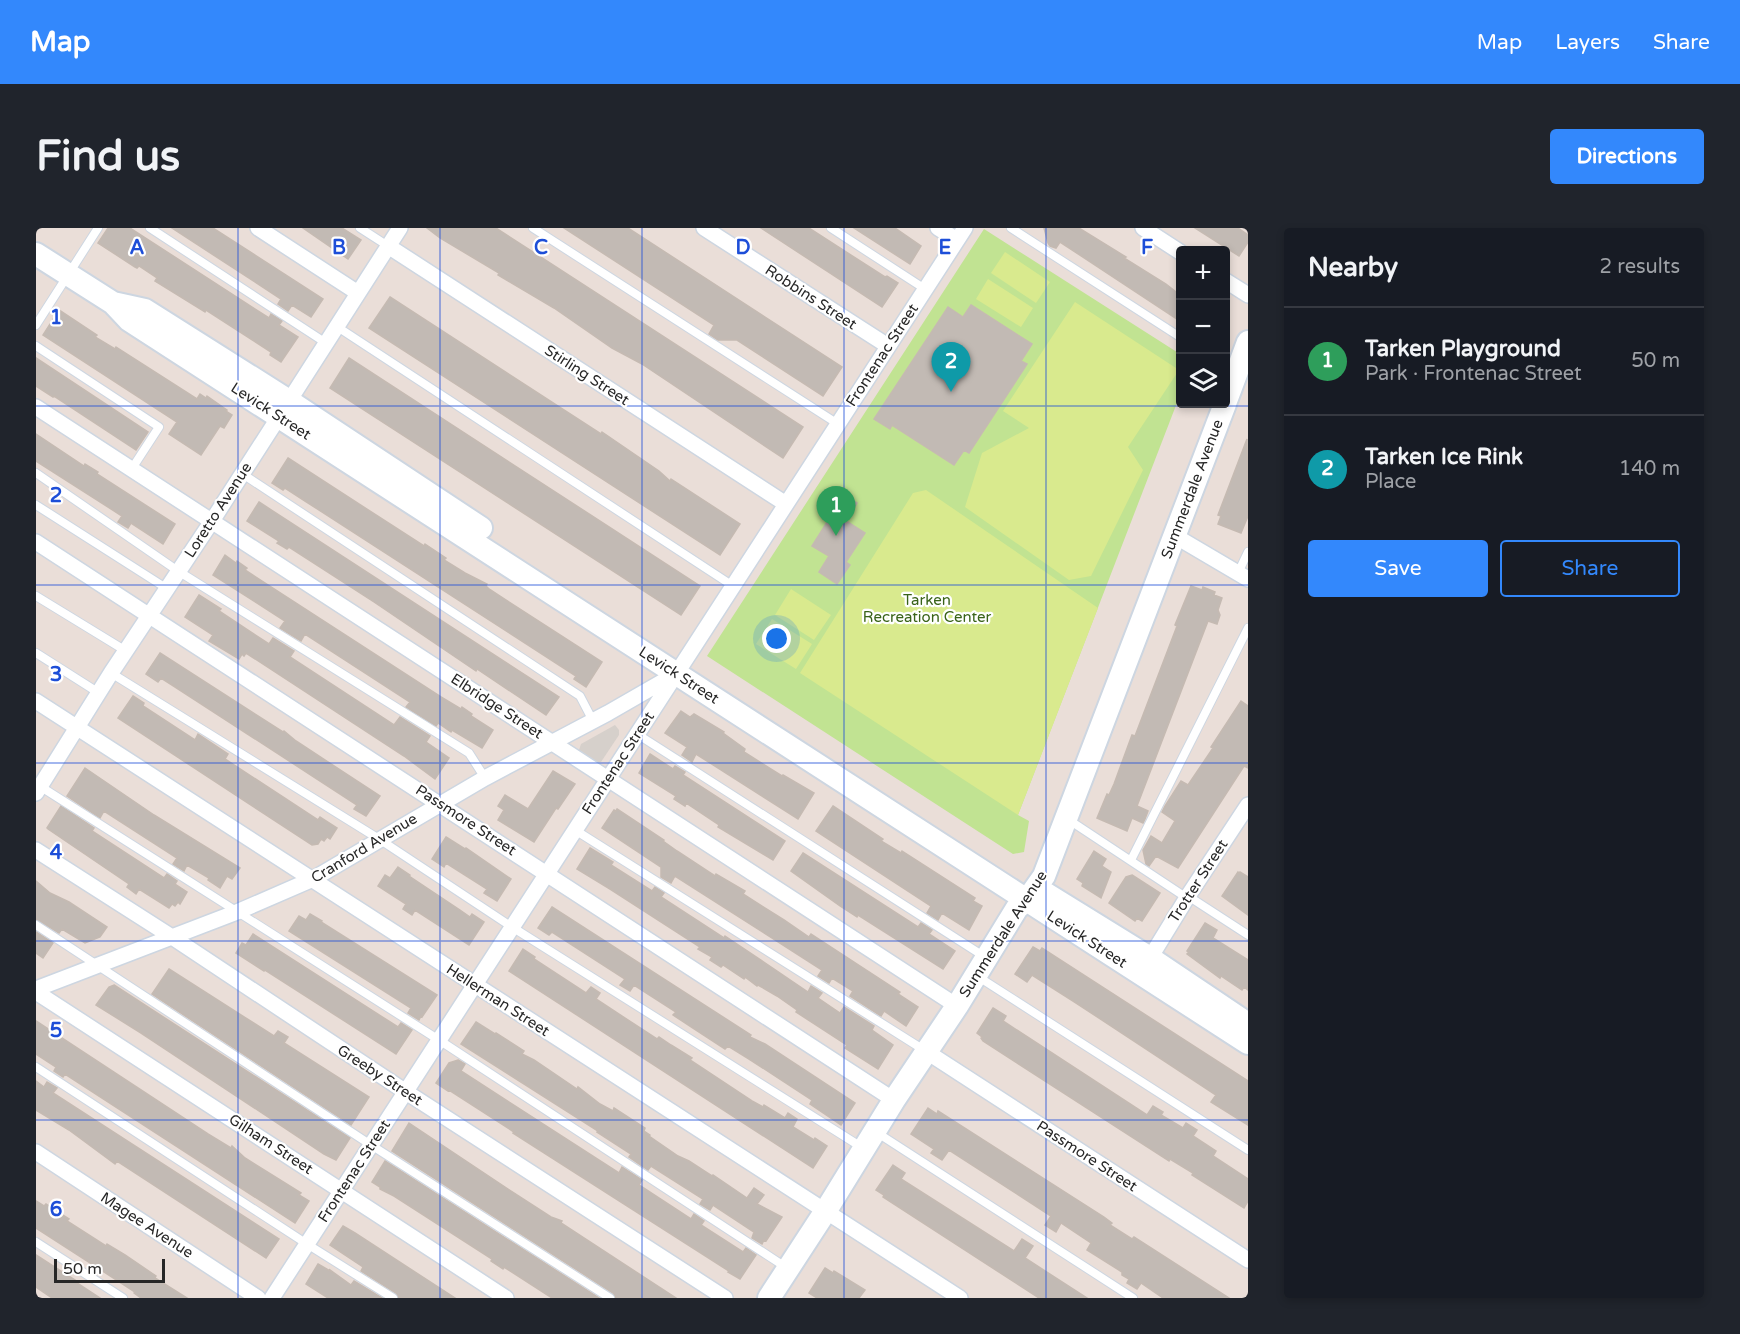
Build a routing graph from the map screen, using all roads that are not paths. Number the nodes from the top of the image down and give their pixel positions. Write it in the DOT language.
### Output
graph roads {
  1 [pos="98,228"];
  2 [pos="150,228"];
  3 [pos="258,228"];
  4 [pos="360,228"];
  5 [pos="400,228"];
  6 [pos="533,228"];
  7 [pos="704,228"];
  8 [pos="831,228"];
  9 [pos="938,228"];
  10 [pos="1011,228"];
  11 [pos="1143,228"];
  12 [pos="961,234"];
  13 [pos="388,246"];
  14 [pos="1176,249"];
  15 [pos="36,254"];
  16 [pos="69,275"];
  17 [pos="1230,284"];
  18 [pos="925,289"];
  19 [pos="358,292"];
  20 [pos="1248,295"];
  21 [pos="36,325"];
  22 [pos="336,326"];
  23 [pos="1176,334"];
  24 [pos="1248,342"];
  25 [pos="326,343"];
  26 [pos="36,346"];
  27 [pos="888,346"];
  28 [pos="1230,385"];
  29 [pos="36,407"];
  30 [pos="1223,408"];
  31 [pos="284,409"];
  32 [pos="838,424"];
  33 [pos="131,470"];
  34 [pos="36,473"];
  35 [pos="242,473"];
  36 [pos="786,504"];
  37 [pos="36,505"];
  38 [pos="212,520"];
  39 [pos="1174,536"];
  40 [pos="36,542"];
  41 [pos="1248,552"];
  42 [pos="178,571"];
  43 [pos="1243,576"];
  44 [pos="733,586"];
  45 [pos="166,588"];
  46 [pos="36,596"];
  47 [pos="148,615"];
  48 [pos="1248,628"];
  49 [pos="126,651"];
  50 [pos="36,653"];
  51 [pos="681,667"];
  52 [pos="111,673"];
  53 [pos="99,693"];
  54 [pos="36,701"];
  55 [pos="593,721"];
  56 [pos="77,728"];
  57 [pos="637,734"];
  58 [pos="552,742"];
  59 [pos="485,778"];
  60 [pos="608,778"];
  61 [pos="37,788"];
  62 [pos="440,803"];
  63 [pos="1248,805"];
  64 [pos="1066,818"];
  65 [pos="575,830"];
  66 [pos="379,839"];
  67 [pos="36,850"];
  68 [pos="1131,860"];
  69 [pos="547,873"];
  70 [pos="313,879"];
  71 [pos="1031,893"];
  72 [pos="1188,897"];
  73 [pos="237,912"];
  74 [pos="36,925"];
  75 [pos="512,927"];
  76 [pos="1248,934"];
  77 [pos="172,937"];
  78 [pos="1150,958"];
  79 [pos="97,965"];
  80 [pos="981,966"];
  81 [pos="475,985"];
  82 [pos="36,990"];
  83 [pos="957,1006"];
  84 [pos="1248,1024"];
  85 [pos="439,1040"];
  86 [pos="1248,1043"];
  87 [pos="927,1052"];
  88 [pos="36,1067"];
  89 [pos="406,1092"];
  90 [pos="894,1100"];
  91 [pos="870,1140"];
  92 [pos="371,1145"];
  93 [pos="1248,1150"];
  94 [pos="36,1152"];
  95 [pos="342,1190"];
  96 [pos="825,1212"];
  97 [pos="36,1242"];
  98 [pos="307,1244"];
  99 [pos="1248,1260"];
  100 [pos="788,1269"];
  101 [pos="775,1296"];
  102 [pos="123,1298"];
  103 [pos="258,1298"];
  104 [pos="272,1298"];
  105 [pos="393,1298"];
  106 [pos="506,1298"];
  107 [pos="610,1298"];
  108 [pos="725,1298"];
  109 [pos="960,1298"];
  110 [pos="1133,1298"];
  1 -- 16 [label="lane"];
  2 -- 25 [label="lane"];
  3 -- 19 [label="street"];
  4 -- 13 [label="lane"];
  5 -- 13 [label="street, Loretto Avenue"];
  6 -- 32 [label="lane"];
  7 -- 27 [label="street, Robbins Street"];
  8 -- 18 [label="lane"];
  9 -- 12 [label="street"];
  10 -- 23 [label="lane"];
  11 -- 14 [label="street"];
  12 -- 18 [label="street, Frontenac Street"];
  13 -- 19 [label="street, Loretto Avenue"];
  13 -- 36 [label="street, Stirling Street"];
  15 -- 16 [label="main road, Levick Street"];
  16 -- 21 [label="lane"];
  16 -- 31 [label="main road, Levick Street"];
  17 -- 20 [label="street"];
  18 -- 27 [label="street, Frontenac Street"];
  19 -- 22 [label="street, Loretto Avenue"];
  22 -- 25 [label="street, Loretto Avenue"];
  22 -- 44 [label="lane"];
  24 -- 28 [label="main road, Summerdale Avenue"];
  25 -- 31 [label="street, Loretto Avenue"];
  26 -- 33 [label="lane"];
  27 -- 32 [label="street, Frontenac Street"];
  29 -- 33 [label="street, Elbridge Street"];
  30 -- 39 [label="main road, Summerdale Avenue"];
  31 -- 35 [label="street, Loretto Avenue"];
  31 -- 51 [label="main road, Levick Street"];
  32 -- 36 [label="street, Frontenac Street"];
  33 -- 38 [label="street, Elbridge Street"];
  34 -- 42 [label="lane"];
  35 -- 38 [label="street, Loretto Avenue"];
  35 -- 55 [label="lane"];
  36 -- 44 [label="street, Frontenac Street"];
  37 -- 45 [label="lane"];
  38 -- 42 [label="street, Loretto Avenue"];
  38 -- 58 [label="street, Elbridge Street"];
  39 -- 43 [label="street"];
  39 -- 64 [label="main road, Summerdale Avenue"];
  40 -- 47 [label="street, Passmore Street"];
  41 -- 43 [label="lane"];
  42 -- 45 [label="street, Loretto Avenue"];
  42 -- 59 [label="lane"];
  44 -- 51 [label="street, Frontenac Street"];
  45 -- 47 [label="street, Loretto Avenue"];
  46 -- 49 [label="lane"];
  47 -- 49 [label="street, Loretto Avenue"];
  47 -- 62 [label="street, Passmore Street"];
  48 -- 68 [label="lane"];
  49 -- 52 [label="street, Loretto Avenue"];
  50 -- 53 [label="lane"];
  51 -- 55 [label="street, Cranford Avenue"];
  51 -- 57 [label="street, Frontenac Street"];
  51 -- 71 [label="main road, Levick Street"];
  52 -- 53 [label="street, Loretto Avenue"];
  52 -- 66 [label="lane"];
  53 -- 56 [label="street, Loretto Avenue"];
  54 -- 56 [label="street, Hellerman Street"];
  55 -- 58 [label="street, Cranford Avenue"];
  56 -- 61 [label="street, Loretto Avenue"];
  56 -- 70 [label="street, Hellerman Street"];
  57 -- 60 [label="street, Frontenac Street"];
  57 -- 80 [label="lane"];
  58 -- 59 [label="street, Cranford Avenue"];
  58 -- 60 [label="street, Elbridge Street"];
  59 -- 62 [label="street, Cranford Avenue"];
  60 -- 65 [label="street, Frontenac Street"];
  60 -- 83 [label="street, Elbridge Street"];
  61 -- 73 [label="lane"];
  62 -- 66 [label="street, Cranford Avenue"];
  62 -- 69 [label="street, Passmore Street"];
  63 -- 72 [label="street, Trotter Street"];
  64 -- 68 [label="lane"];
  64 -- 71 [label="main road, Summerdale Avenue"];
  65 -- 69 [label="street, Frontenac Street"];
  65 -- 87 [label="lane"];
  66 -- 70 [label="street, Cranford Avenue"];
  66 -- 75 [label="lane"];
  67 -- 77 [label="street, Greeby Street"];
  68 -- 72 [label="lane"];
  69 -- 75 [label="street, Frontenac Street"];
  69 -- 90 [label="street, Passmore Street"];
  70 -- 73 [label="street, Cranford Avenue"];
  70 -- 81 [label="street, Hellerman Street"];
  71 -- 78 [label="main road, Levick Street"];
  71 -- 80 [label="main road, Summerdale Avenue"];
  71 -- 86 [label="main road, Levick Street"];
  72 -- 76 [label="lane"];
  72 -- 78 [label="street, Trotter Street"];
  73 -- 77 [label="street, Cranford Avenue"];
  73 -- 85 [label="lane"];
  74 -- 79 [label="lane"];
  75 -- 81 [label="street, Frontenac Street"];
  75 -- 91 [label="lane"];
  77 -- 79 [label="street, Cranford Avenue"];
  77 -- 89 [label="street, Greeby Street"];
  78 -- 84 [label="main road, Levick Street"];
  79 -- 82 [label="street, Cranford Avenue"];
  79 -- 92 [label="lane"];
  80 -- 83 [label="main road, Summerdale Avenue"];
  80 -- 93 [label="lane"];
  81 -- 85 [label="street, Frontenac Street"];
  81 -- 96 [label="street, Hellerman Street"];
  82 -- 95 [label="street, Gilham Street"];
  83 -- 87 [label="main road, Summerdale Avenue"];
  85 -- 89 [label="street, Frontenac Street"];
  85 -- 100 [label="lane"];
  87 -- 90 [label="main road, Summerdale Avenue"];
  87 -- 99 [label="street, Passmore Street"];
  88 -- 98 [label="lane"];
  89 -- 92 [label="street, Frontenac Street"];
  89 -- 108 [label="street, Greeby Street"];
  90 -- 91 [label="main road, Summerdale Avenue"];
  91 -- 96 [label="main road, Summerdale Avenue"];
  91 -- 110 [label="lane"];
  92 -- 95 [label="street, Frontenac Street"];
  92 -- 107 [label="lane"];
  94 -- 103 [label="street, Magee Avenue"];
  95 -- 98 [label="street, Frontenac Street"];
  95 -- 106 [label="street, Gilham Street"];
  96 -- 100 [label="main road, Summerdale Avenue"];
  96 -- 109 [label="street, Hellerman Street"];
  97 -- 102 [label="lane"];
  98 -- 104 [label="street, Frontenac Street"];
  98 -- 105 [label="lane"];
  100 -- 101 [label="main road, Summerdale Avenue"];
}
